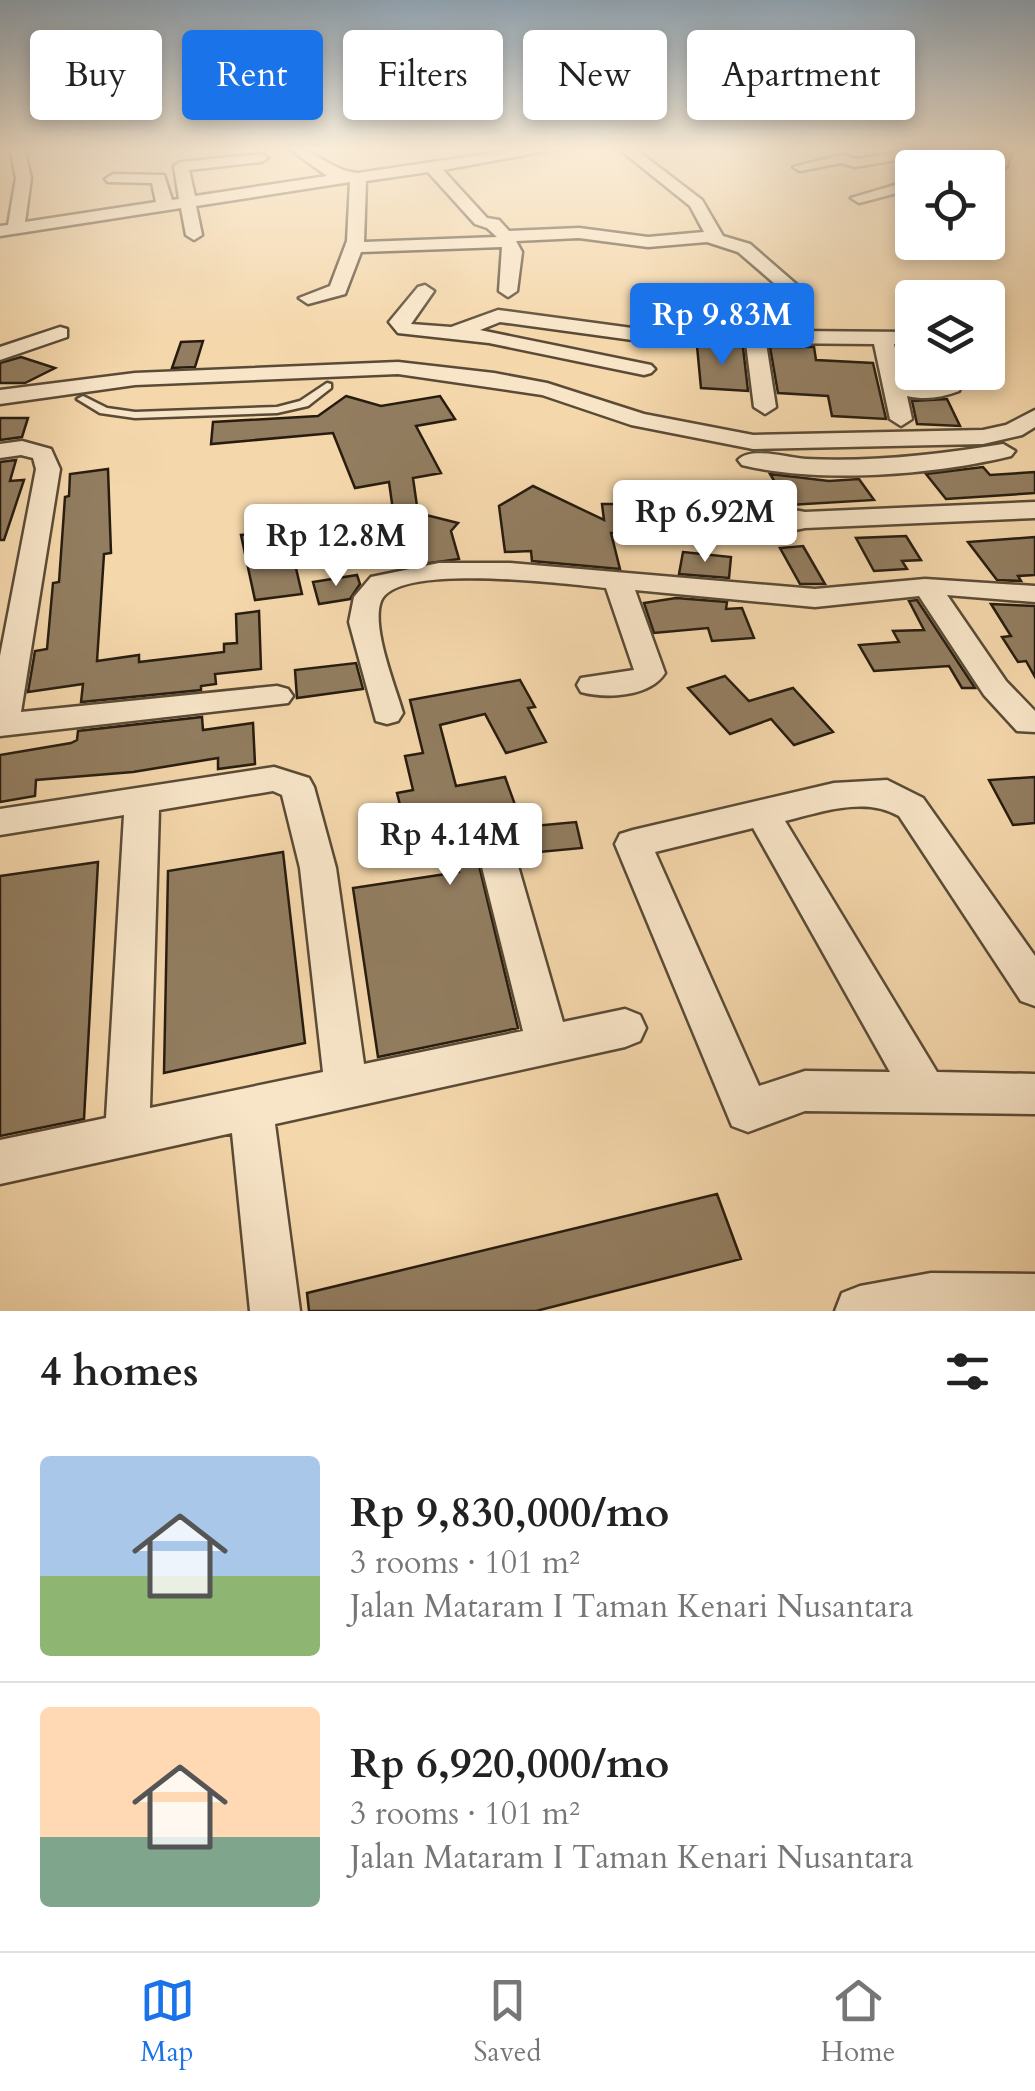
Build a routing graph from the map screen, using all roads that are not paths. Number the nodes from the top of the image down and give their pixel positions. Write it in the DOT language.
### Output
graph roads {
  1 [pos="144,209"];
  2 [pos="190,209"];
  3 [pos="353,209"];
  4 [pos="472,209"];
  5 [pos="699,209"];
  6 [pos="8,230"];
  7 [pos="194,236"];
  8 [pos="712,238"];
  9 [pos="506,239"];
  10 [pos="355,247"];
  11 [pos="425,291"];
  12 [pos="508,291"];
  13 [pos="795,291"];
  14 [pos="308,298"];
  15 [pos="60,334"];
  16 [pos="452,334"];
  17 [pos="647,336"];
  18 [pos="756,338"];
  19 [pos="882,339"];
  20 [pos="895,339"];
  21 [pos="1,354"];
  22 [pos="893,385"];
  23 [pos="914,390"];
  24 [pos="941,390"];
  25 [pos="82,392"];
  26 [pos="0,397"];
  27 [pos="765,407"];
  28 [pos="0,410"];
  29 [pos="901,419"];
  30 [pos="1034,424"];
  31 [pos="0,451"];
  32 [pos="755,452"];
  33 [pos="787,454"];
  34 [pos="1035,510"];
  35 [pos="806,520"];
  36 [pos="618,582"];
  37 [pos="929,590"];
  38 [pos="1035,594"];
  39 [pos="592,685"];
  40 [pos="277,696"];
  41 [pos="387,713"];
  42 [pos="1028,723"];
  43 [pos="2,725"];
  44 [pos="142,798"];
  45 [pos="763,814"];
  46 [pos="0,822"];
  47 [pos="498,859"];
  48 [pos="1035,989"];
  49 [pos="625,1028"];
  50 [pos="548,1044"];
  51 [pos="346,1088"];
  52 [pos="925,1093"];
  53 [pos="1035,1094"];
  54 [pos="251,1108"];
  55 [pos="128,1135"];
  56 [pos="0,1162"];
  57 [pos="1035,1299"];
  58 [pos="275,1311"];
  59 [pos="860,1311"];
  1 -- 6 [label="street"];
  2 -- 7 [label="street"];
  3 -- 10 [label="street"];
  4 -- 9 [label="street"];
  5 -- 8 [label="street"];
  8 -- 9 [label="street"];
  8 -- 13 [label="street"];
  9 -- 10 [label="street"];
  9 -- 12 [label="street"];
  10 -- 14 [label="street"];
  11 -- 16 [label="street"];
  15 -- 21 [label="street"];
  16 -- 17 [label="street"];
  16 -- 17 [label="street"];
  17 -- 18 [label="street"];
  18 -- 19 [label="street"];
  18 -- 27 [label="street"];
  19 -- 20 [label="street"];
  19 -- 22 [label="street"];
  22 -- 29 [label="street"];
  23 -- 24 [label="street"];
  25 -- 26 [label="street"];
  25 -- 28 [label="street"];
  25 -- 32 [label="street"];
  27 -- 32 [label="street"];
  27 -- 33 [label="street"];
  30 -- 33 [label="street"];
  31 -- 43 [label="street"];
  32 -- 33 [label="street"];
  34 -- 35 [label="street"];
  36 -- 37 [label="street"];
  36 -- 39 [label="street"];
  36 -- 41 [label="street"];
  37 -- 38 [label="street"];
  37 -- 42 [label="street"];
  40 -- 43 [label="street"];
  44 -- 46 [label="street"];
  44 -- 51 [label="street"];
  44 -- 55 [label="street"];
  45 -- 48 [label="street"];
  45 -- 52 [label="street"];
  45 -- 52 [label="street"];
  47 -- 50 [label="street"];
  49 -- 50 [label="street"];
  50 -- 51 [label="street"];
  51 -- 54 [label="street"];
  52 -- 53 [label="street"];
  54 -- 55 [label="street"];
  54 -- 58 [label="street"];
  55 -- 56 [label="street"];
  57 -- 59 [label="street"];
}
